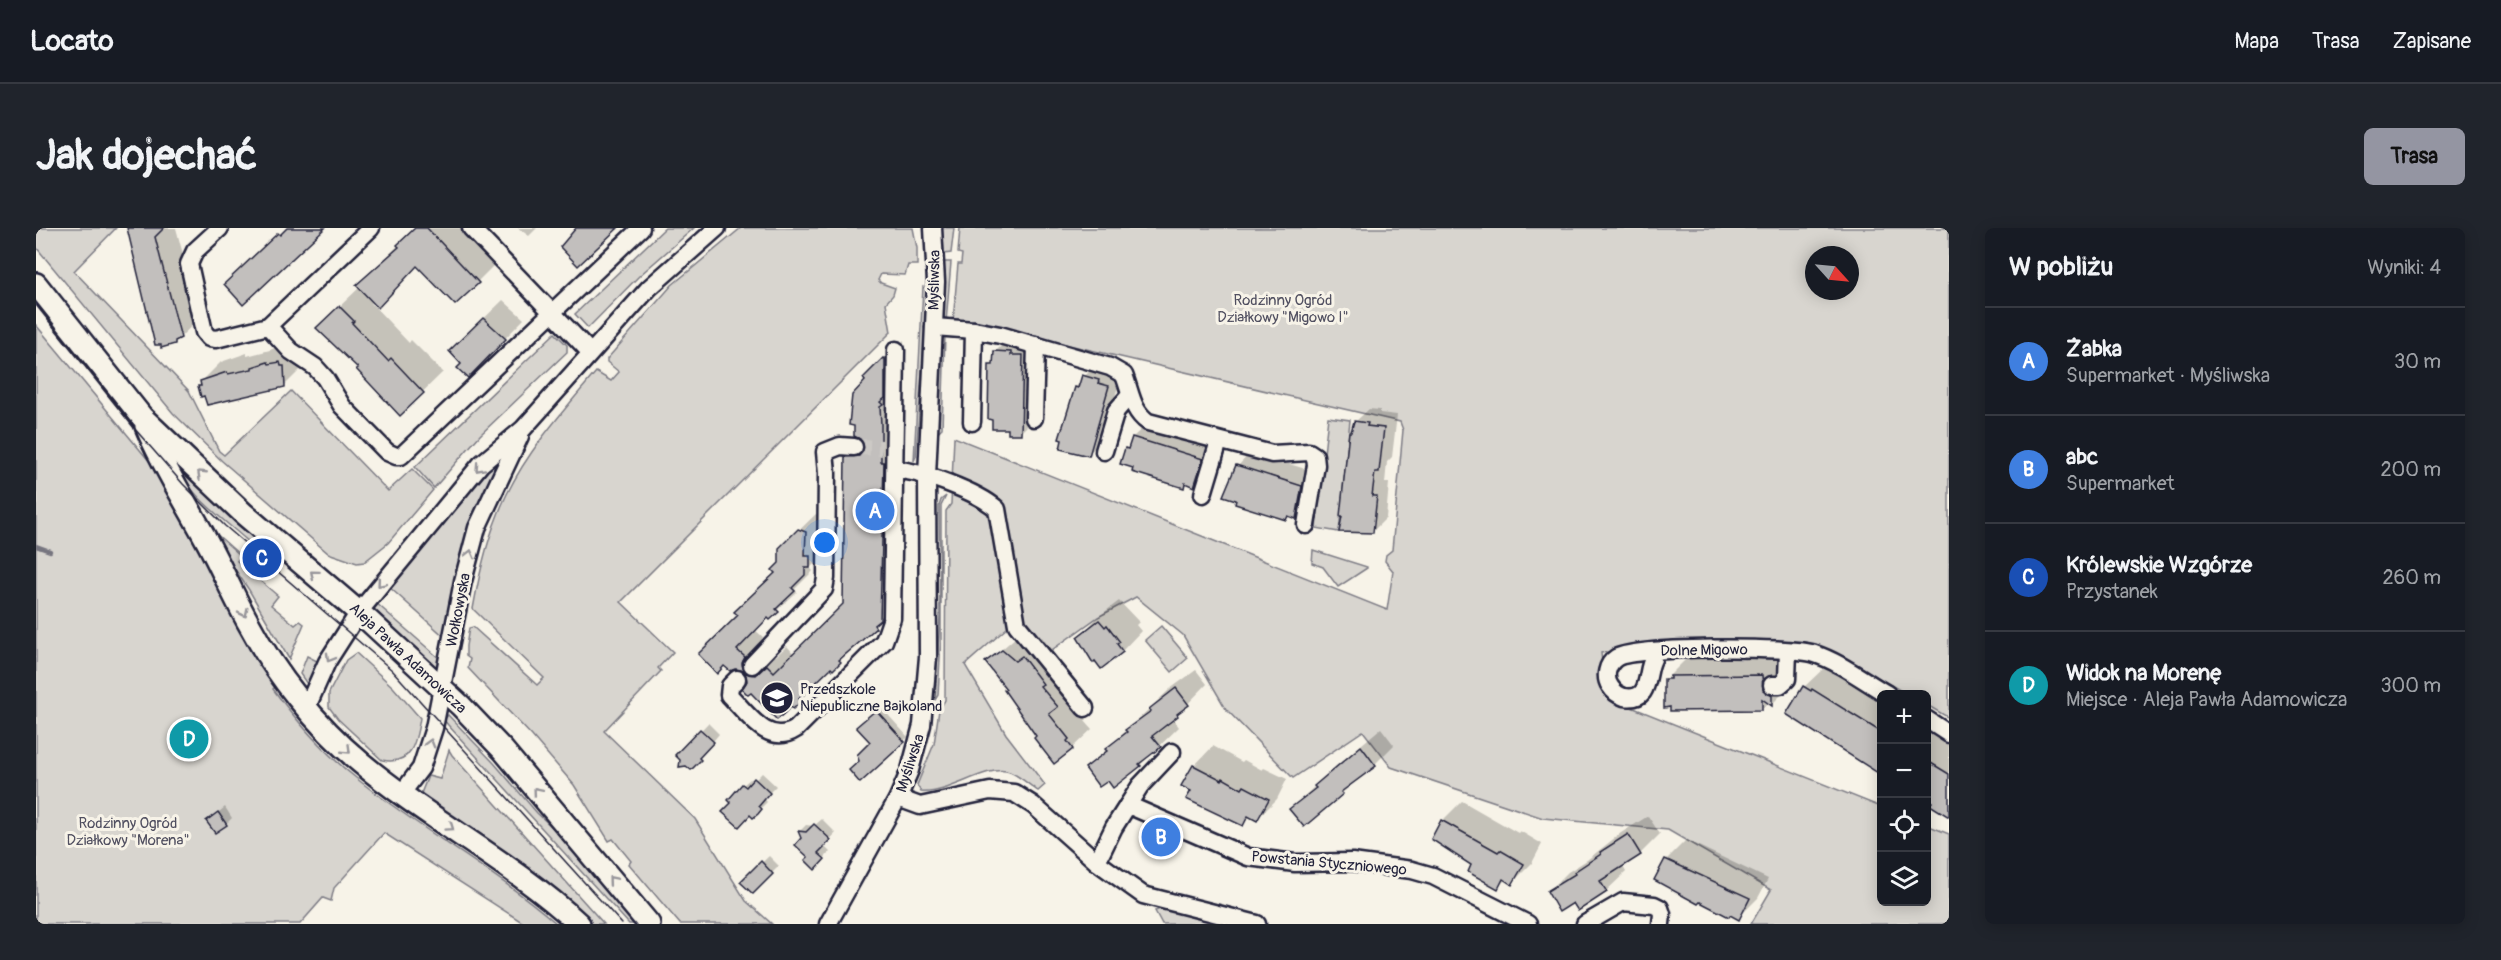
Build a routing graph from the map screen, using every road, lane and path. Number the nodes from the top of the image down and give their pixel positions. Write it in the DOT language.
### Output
graph roads {
  1 [pos="219,228"];
  2 [pos="371,228"];
  3 [pos="471,228"];
  4 [pos="641,228"];
  5 [pos="717,228"];
  6 [pos="933,228"];
  7 [pos="36,284"];
  8 [pos="553,314"];
  9 [pos="268,326"];
  10 [pos="933,327"];
  11 [pos="974,330"];
  12 [pos="1036,345"];
  13 [pos="896,350"];
  14 [pos="590,352"];
  15 [pos="1130,395"];
  16 [pos="142,417"];
  17 [pos="1034,418"];
  18 [pos="972,422"];
  19 [pos="523,429"];
  20 [pos="1219,441"];
  21 [pos="854,447"];
  22 [pos="1104,451"];
  23 [pos="895,470"];
  24 [pos="927,476"];
  25 [pos="1203,494"];
  26 [pos="1306,525"];
  27 [pos="359,612"];
  28 [pos="1784,651"];
  29 [pos="1653,660"];
  30 [pos="752,665"];
  31 [pos="737,679"];
  32 [pos="1772,685"];
  33 [pos="443,687"];
  34 [pos="1880,690"];
  35 [pos="307,707"];
  36 [pos="1086,708"];
  37 [pos="1931,722"];
  38 [pos="1949,734"];
  39 [pos="1172,752"];
  40 [pos="402,793"];
  41 [pos="898,798"];
  42 [pos="1128,805"];
  43 [pos="1097,862"];
  44 [pos="832,923"];
  45 [pos="579,924"];
  46 [pos="649,924"];
  47 [pos="1257,924"];
  48 [pos="1528,924"];
  49 [pos="1585,924"];
  50 [pos="1661,924"];
  1 -- 9 [label="street"];
  2 -- 9 [label="street"];
  3 -- 8 [label="street"];
  4 -- 8 [label="street"];
  5 -- 14 [label="street, Wołkowyska"];
  6 -- 10 [label="street, Myśliwska"];
  7 -- 16 [label="main road, Aleja Pawła Adamowicza"];
  8 -- 9 [label="street"];
  8 -- 14 [label="street"];
  10 -- 11 [label="street"];
  10 -- 24 [label="street, Myśliwska"];
  11 -- 12 [label="street"];
  11 -- 18 [label="street"];
  12 -- 15 [label="street"];
  12 -- 17 [label="street"];
  13 -- 23 [label="street"];
  14 -- 19 [label="street, Wołkowyska"];
  15 -- 20 [label="street"];
  15 -- 22 [label="street"];
  27 -- 16 [label="main road, Aleja Pawła Adamowicza, one-way"];
  16 -- 35 [label="main road, Aleja Pawła Adamowicza, one-way"];
  19 -- 27 [label="street, Wołkowyska, one-way"];
  33 -- 19 [label="street, Wołkowyska, one-way"];
  20 -- 25 [label="street"];
  20 -- 26 [label="street"];
  21 -- 30 [label="street"];
  23 -- 24 [label="street"];
  23 -- 31 [label="street"];
  24 -- 36 [label="street"];
  24 -- 41 [label="street, Myśliwska"];
  27 -- 33 [label="main road, Aleja Pawła Adamowicza"];
  27 -- 35 [label="street, Wołkowyska, one-way"];
  28 -- 29 [label="street, Dolne Migowo"];
  28 -- 32 [label="street"];
  28 -- 34 [label="street, Dolne Migowo"];
  40 -- 33 [label="street, Wołkowyska, one-way"];
  46 -- 33 [label="main road, Aleja Pawła Adamowicza, one-way"];
  35 -- 40 [label="main road, Aleja Pawła Adamowicza, one-way"];
  37 -- 38 [label="street"];
  39 -- 42 [label="street"];
  40 -- 45 [label="main road, Aleja Pawła Adamowicza, one-way"];
  41 -- 43 [label="street"];
  41 -- 44 [label="street, Myśliwska"];
  42 -- 43 [label="street"];
  42 -- 48 [label="street, Powstania Styczniowego"];
  43 -- 47 [label="street"];
  49 -- 50 [label="street"];
}
